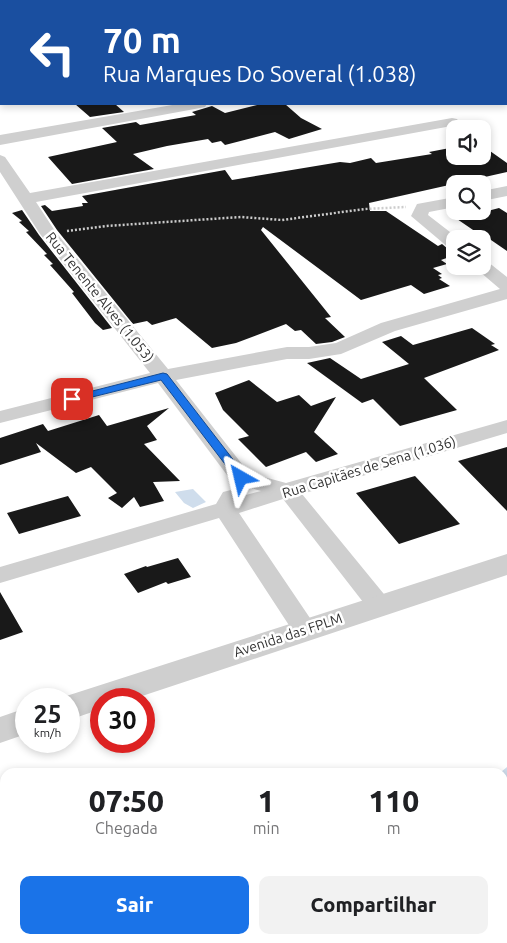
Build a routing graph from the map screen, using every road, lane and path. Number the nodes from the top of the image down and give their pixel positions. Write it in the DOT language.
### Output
graph roads {
  1 [pos="194,105"];
  2 [pos="446,123"];
  3 [pos="0,140"];
  4 [pos="0,160"];
  5 [pos="507,191"];
  6 [pos="491,194"];
  7 [pos="26,199"];
  8 [pos="446,205"];
  9 [pos="421,212"];
  10 [pos="49,234"];
  11 [pos="446,236"];
  12 [pos="491,273"];
  13 [pos="507,286"];
  14 [pos="507,293"];
  15 [pos="163,376"];
  16 [pos="0,417"];
  17 [pos="507,426"];
  18 [pos="241,478"];
  19 [pos="288,491"];
  20 [pos="225,510"];
  21 [pos="507,564"];
  22 [pos="0,576"];
  23 [pos="379,605"];
  24 [pos="306,630"];
  25 [pos="80,703"];
  26 [pos="15,725"];
  27 [pos="0,730"];
  1 -- 3 [label="street"];
  2 -- 7 [label="street"];
  4 -- 7 [label="street, Rua Tenente Alves (1.053)"];
  5 -- 6 [label="street"];
  7 -- 10 [label="street, Rua Tenente Alves (1.053)"];
  8 -- 9 [label="street"];
  9 -- 10 [label="path"];
  9 -- 11 [label="street"];
  10 -- 15 [label="street, Rua Tenente Alves (1.053)"];
  12 -- 13 [label="street"];
  14 -- 15 [label="street"];
  15 -- 16 [label="street"];
  15 -- 18 [label="street, Rua Tenente Alves (1.053)"];
  17 -- 19 [label="street, Rua Capitães de Sena (1.036)"];
  18 -- 19 [label="street"];
  18 -- 20 [label="street"];
  19 -- 20 [label="street, Rua Capitães de Sena (1.036)"];
  19 -- 23 [label="street"];
  20 -- 22 [label="street, Rua Capitães de Sena (1.036)"];
  20 -- 24 [label="street"];
  21 -- 23 [label="street, Avenida das FPLM"];
  23 -- 24 [label="street, Avenida das FPLM"];
  24 -- 25 [label="street, Avenida das FPLM"];
  26 -- 27 [label="street"];
}
